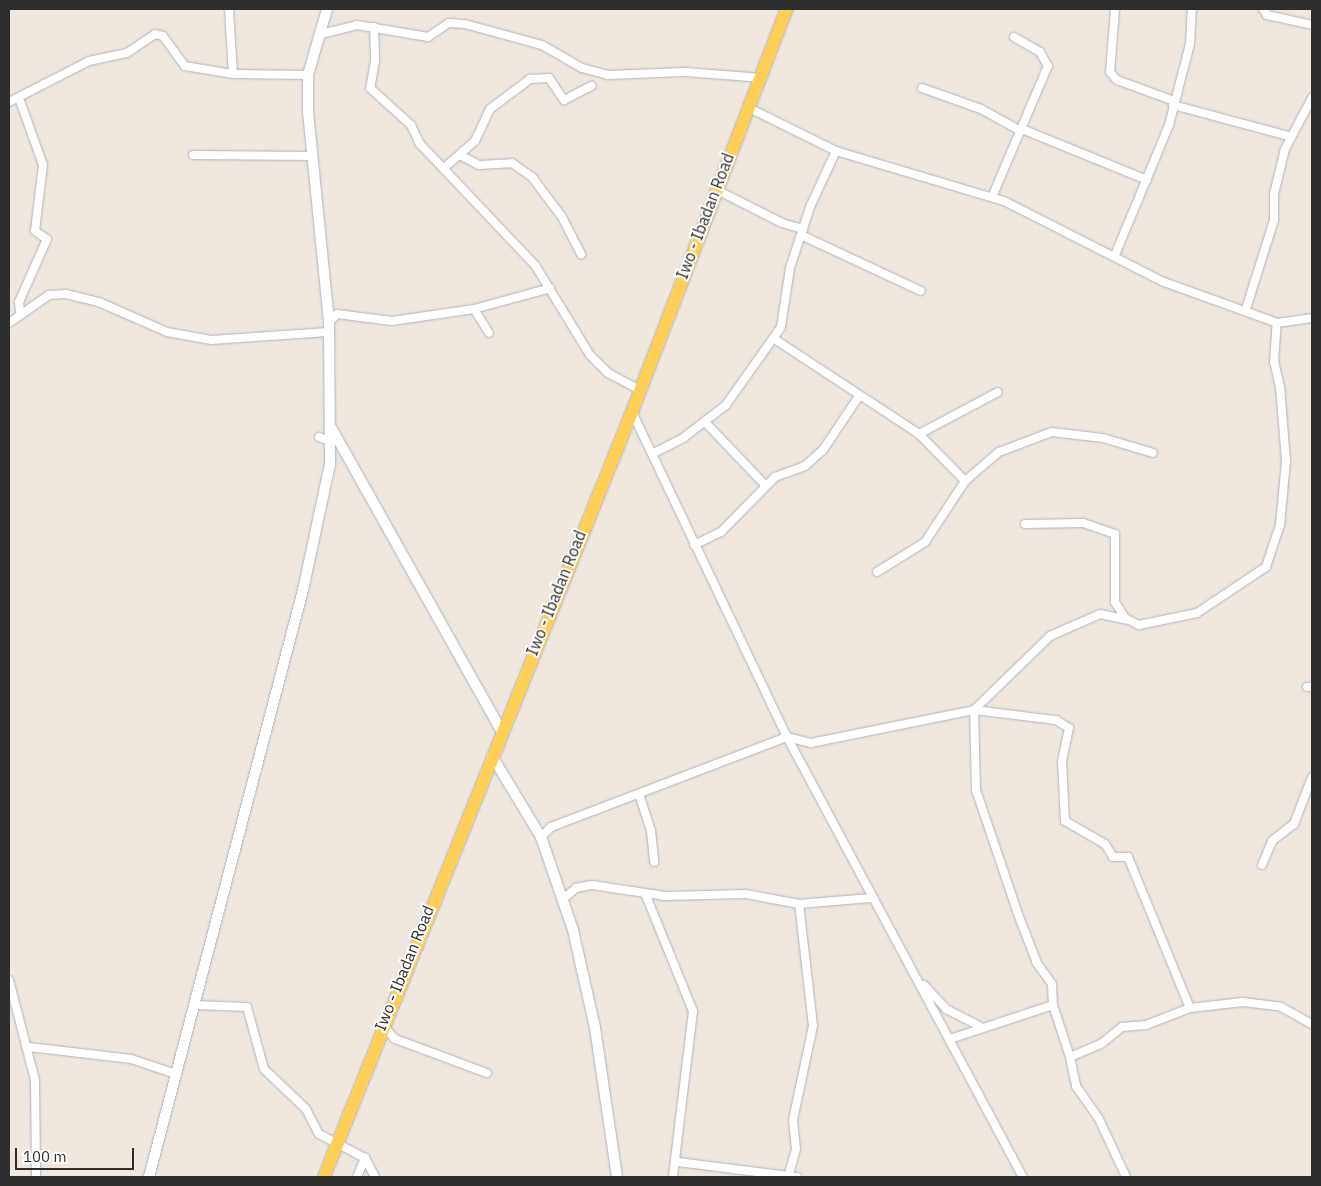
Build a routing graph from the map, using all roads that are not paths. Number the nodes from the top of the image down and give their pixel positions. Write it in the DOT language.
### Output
graph roads {
  1 [pos="230,9"];
  2 [pos="328,9"];
  3 [pos="788,9"];
  4 [pos="1115,9"];
  5 [pos="1192,9"];
  6 [pos="1263,9"];
  7 [pos="1312,25"];
  8 [pos="374,26"];
  9 [pos="321,34"];
  10 [pos="1014,37"];
  11 [pos="233,74"];
  12 [pos="308,75"];
  13 [pos="763,78"];
  14 [pos="592,86"];
  15 [pos="922,88"];
  16 [pos="19,98"];
  17 [pos="1312,98"];
  18 [pos="9,102"];
  19 [pos="1173,103"];
  20 [pos="747,107"];
  21 [pos="1021,130"];
  22 [pos="1289,136"];
  23 [pos="836,151"];
  24 [pos="193,155"];
  25 [pos="460,155"];
  26 [pos="312,156"];
  27 [pos="444,168"];
  28 [pos="1147,180"];
  29 [pos="715,189"];
  30 [pos="992,197"];
  31 [pos="802,232"];
  32 [pos="581,254"];
  33 [pos="1115,255"];
  34 [pos="550,288"];
  35 [pos="921,291"];
  36 [pos="474,309"];
  37 [pos="1246,310"];
  38 [pos="20,312"];
  39 [pos="1312,318"];
  40 [pos="9,323"];
  41 [pos="1277,323"];
  42 [pos="328,327"];
  43 [pos="489,333"];
  44 [pos="773,338"];
  45 [pos="638,388"];
  46 [pos="998,392"];
  47 [pos="859,396"];
  48 [pos="632,412"];
  49 [pos="705,422"];
  50 [pos="332,429"];
  51 [pos="919,434"];
  52 [pos="320,437"];
  53 [pos="332,442"];
  54 [pos="1153,453"];
  55 [pos="652,454"];
  56 [pos="965,481"];
  57 [pos="765,485"];
  58 [pos="1025,524"];
  59 [pos="694,545"];
  60 [pos="877,572"];
  61 [pos="1130,620"];
  62 [pos="974,710"];
  63 [pos="502,732"];
  64 [pos="786,737"];
  65 [pos="492,756"];
  66 [pos="1312,777"];
  67 [pos="639,794"];
  68 [pos="541,837"];
  69 [pos="654,862"];
  70 [pos="1262,865"];
  71 [pos="645,893"];
  72 [pos="871,898"];
  73 [pos="563,899"];
  74 [pos="799,904"];
  75 [pos="918,979"];
  76 [pos="9,980"];
  77 [pos="194,1005"];
  78 [pos="1053,1005"];
  79 [pos="1190,1008"];
  80 [pos="1312,1024"];
  81 [pos="382,1025"];
  82 [pos="980,1026"];
  83 [pos="950,1039"];
  84 [pos="29,1047"];
  85 [pos="1070,1057"];
  86 [pos="487,1073"];
  87 [pos="176,1074"];
  88 [pos="338,1143"];
  89 [pos="365,1158"];
  90 [pos="678,1162"];
  91 [pos="788,1176"];
  92 [pos="36,1177"];
  93 [pos="149,1177"];
  94 [pos="324,1177"];
  95 [pos="357,1177"];
  96 [pos="374,1177"];
  97 [pos="617,1177"];
  98 [pos="673,1177"];
  99 [pos="797,1177"];
  100 [pos="1023,1177"];
  101 [pos="1126,1177"];
  1 -- 11 [label="street"];
  2 -- 9 [label="street"];
  3 -- 13 [label="main road, Iwo - Ibadan Road"];
  4 -- 19 [label="street"];
  5 -- 19 [label="street"];
  6 -- 7 [label="street"];
  8 -- 9 [label="street"];
  8 -- 13 [label="street"];
  8 -- 27 [label="street"];
  9 -- 12 [label="street"];
  10 -- 21 [label="street"];
  11 -- 12 [label="street"];
  11 -- 16 [label="street"];
  12 -- 26 [label="street"];
  13 -- 20 [label="main road, Iwo - Ibadan Road"];
  14 -- 25 [label="street"];
  15 -- 21 [label="street"];
  16 -- 18 [label="street"];
  16 -- 38 [label="street"];
  17 -- 22 [label="street"];
  19 -- 22 [label="street"];
  19 -- 28 [label="street"];
  20 -- 23 [label="street"];
  20 -- 29 [label="main road, Iwo - Ibadan Road"];
  21 -- 28 [label="street"];
  21 -- 30 [label="street"];
  22 -- 37 [label="street"];
  23 -- 30 [label="street"];
  23 -- 31 [label="street"];
  24 -- 26 [label="street"];
  25 -- 27 [label="street"];
  25 -- 32 [label="street"];
  26 -- 42 [label="street"];
  27 -- 34 [label="street"];
  28 -- 33 [label="street"];
  29 -- 31 [label="street"];
  29 -- 45 [label="main road, Iwo - Ibadan Road"];
  30 -- 33 [label="street"];
  31 -- 35 [label="street"];
  31 -- 44 [label="street"];
  33 -- 37 [label="street"];
  34 -- 36 [label="street"];
  34 -- 45 [label="street"];
  36 -- 42 [label="street"];
  36 -- 43 [label="street"];
  37 -- 41 [label="street"];
  38 -- 40 [label="street"];
  38 -- 42 [label="street"];
  39 -- 41 [label="street"];
  41 -- 61 [label="street"];
  42 -- 50 [label="street"];
  44 -- 47 [label="street"];
  44 -- 49 [label="street"];
  45 -- 48 [label="main road, Iwo - Ibadan Road"];
  46 -- 51 [label="street"];
  47 -- 51 [label="street"];
  47 -- 57 [label="street"];
  48 -- 55 [label="street"];
  48 -- 63 [label="main road, Iwo - Ibadan Road"];
  49 -- 55 [label="street"];
  49 -- 57 [label="street"];
  50 -- 53 [label="street"];
  50 -- 63 [label="street"];
  51 -- 56 [label="street"];
  52 -- 53 [label="street"];
  53 -- 77 [label="street"];
  54 -- 56 [label="street"];
  55 -- 59 [label="street"];
  56 -- 60 [label="street"];
  57 -- 59 [label="street"];
  58 -- 61 [label="street"];
  59 -- 64 [label="street"];
  61 -- 62 [label="street"];
  62 -- 64 [label="street"];
  62 -- 78 [label="street"];
  62 -- 79 [label="street"];
  63 -- 65 [label="main road, Iwo - Ibadan Road"];
  64 -- 67 [label="street"];
  64 -- 72 [label="street"];
  65 -- 68 [label="street"];
  65 -- 81 [label="main road, Iwo - Ibadan Road"];
  66 -- 70 [label="street"];
  67 -- 68 [label="street"];
  67 -- 69 [label="street"];
  68 -- 73 [label="street"];
  71 -- 73 [label="street"];
  71 -- 74 [label="street"];
  71 -- 90 [label="street"];
  72 -- 74 [label="street"];
  72 -- 75 [label="street"];
  73 -- 97 [label="street"];
  74 -- 91 [label="street"];
  75 -- 82 [label="street"];
  75 -- 83 [label="street"];
  76 -- 84 [label="street"];
  77 -- 87 [label="street"];
  77 -- 88 [label="street"];
  78 -- 82 [label="street"];
  78 -- 85 [label="street"];
  79 -- 80 [label="street"];
  79 -- 85 [label="street"];
  81 -- 86 [label="street"];
  81 -- 88 [label="main road, Iwo - Ibadan Road"];
  82 -- 83 [label="street"];
  83 -- 100 [label="street"];
  84 -- 87 [label="street"];
  84 -- 92 [label="street"];
  85 -- 101 [label="street"];
  87 -- 93 [label="street"];
  88 -- 89 [label="street"];
  88 -- 94 [label="main road, Iwo - Ibadan Road"];
  89 -- 95 [label="street"];
  89 -- 96 [label="street"];
  90 -- 91 [label="street"];
  90 -- 98 [label="street"];
  91 -- 99 [label="street"];
}
